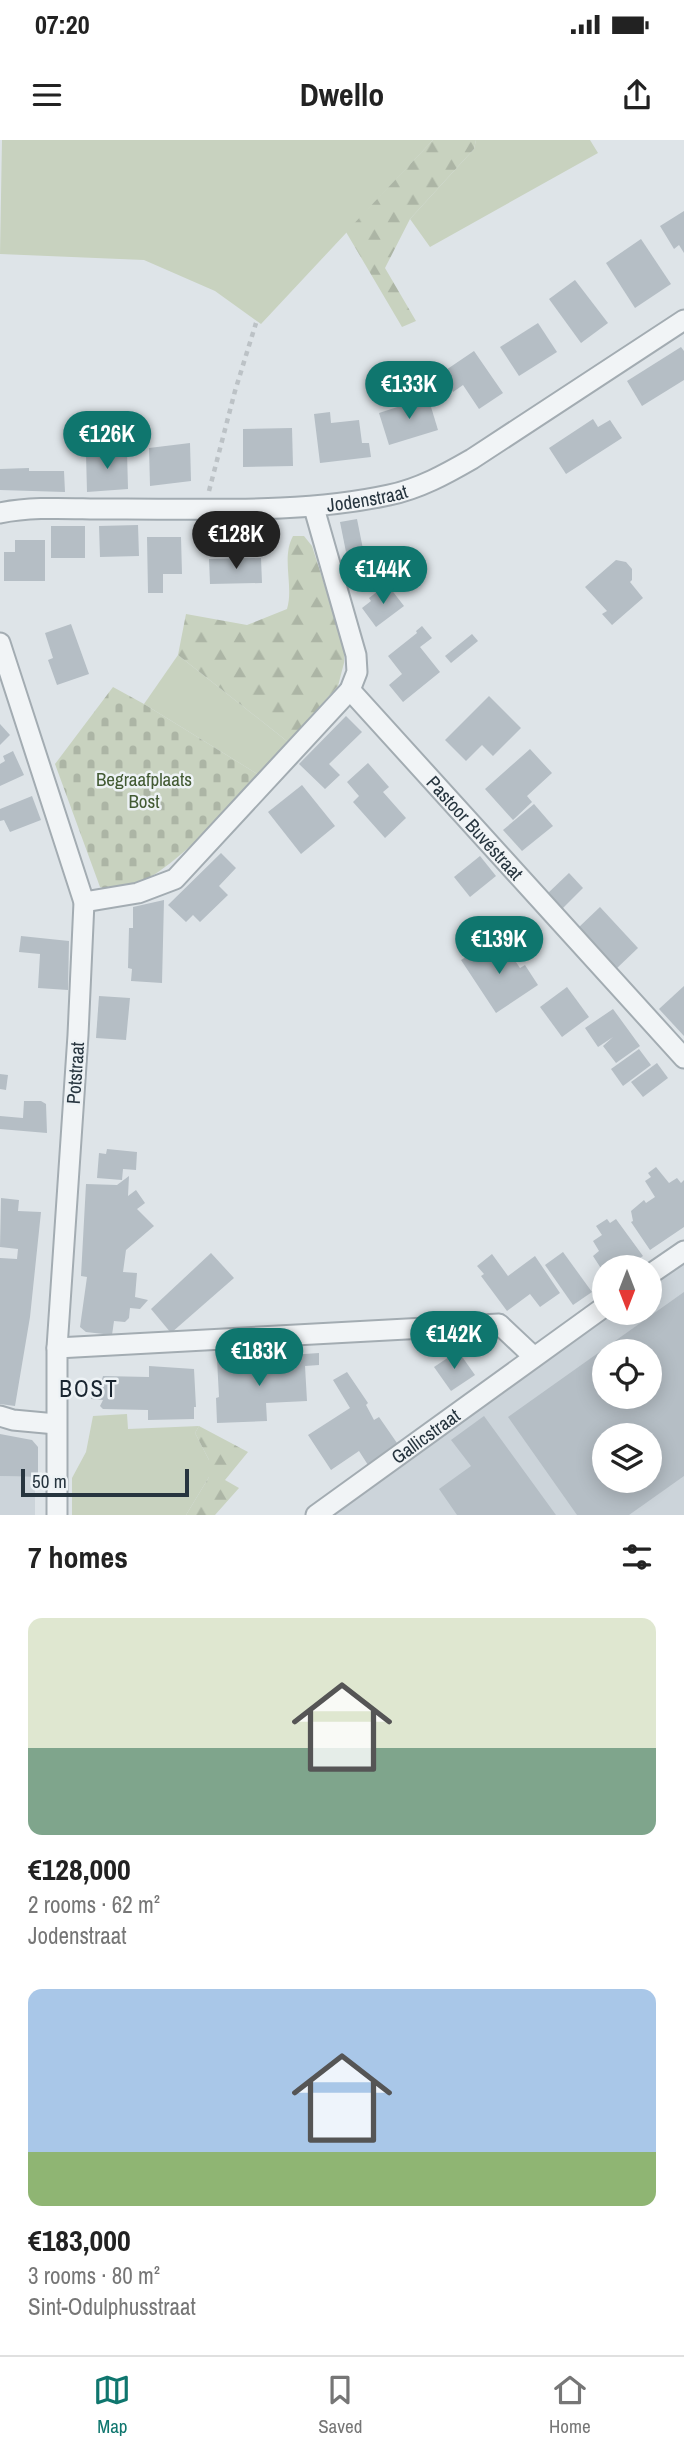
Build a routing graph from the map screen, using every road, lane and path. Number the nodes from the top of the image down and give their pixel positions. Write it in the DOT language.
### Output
graph roads {
  1 [pos="684,320"];
  2 [pos="256,323"];
  3 [pos="204,508"];
  4 [pos="314,508"];
  5 [pos="0,513"];
  6 [pos="0,643"];
  7 [pos="350,690"];
  8 [pos="84,902"];
  9 [pos="684,1059"];
  10 [pos="684,1251"];
  11 [pos="662,1266"];
  12 [pos="592,1316"];
  13 [pos="57,1348"];
  14 [pos="534,1357"];
  15 [pos="0,1416"];
  16 [pos="56,1424"];
  17 [pos="57,1515"];
  18 [pos="316,1515"];
  1 -- 4 [label="street, Jodenstraat"];
  2 -- 3 [label="path"];
  3 -- 4 [label="street, Jodenstraat"];
  3 -- 5 [label="street, Jodenstraat"];
  4 -- 7 [label="street"];
  6 -- 8 [label="street, Potstraat"];
  7 -- 8 [label="street"];
  7 -- 9 [label="street, Pastoor Buvéstraat"];
  8 -- 13 [label="street, Potstraat"];
  10 -- 11 [label="street"];
  12 -- 14 [label="street, Gallicstraat"];
  13 -- 14 [label="street"];
  13 -- 16 [label="street, Potstraat"];
  14 -- 18 [label="street, Gallicstraat"];
  15 -- 16 [label="street"];
  16 -- 17 [label="street, Potstraat"];
}
